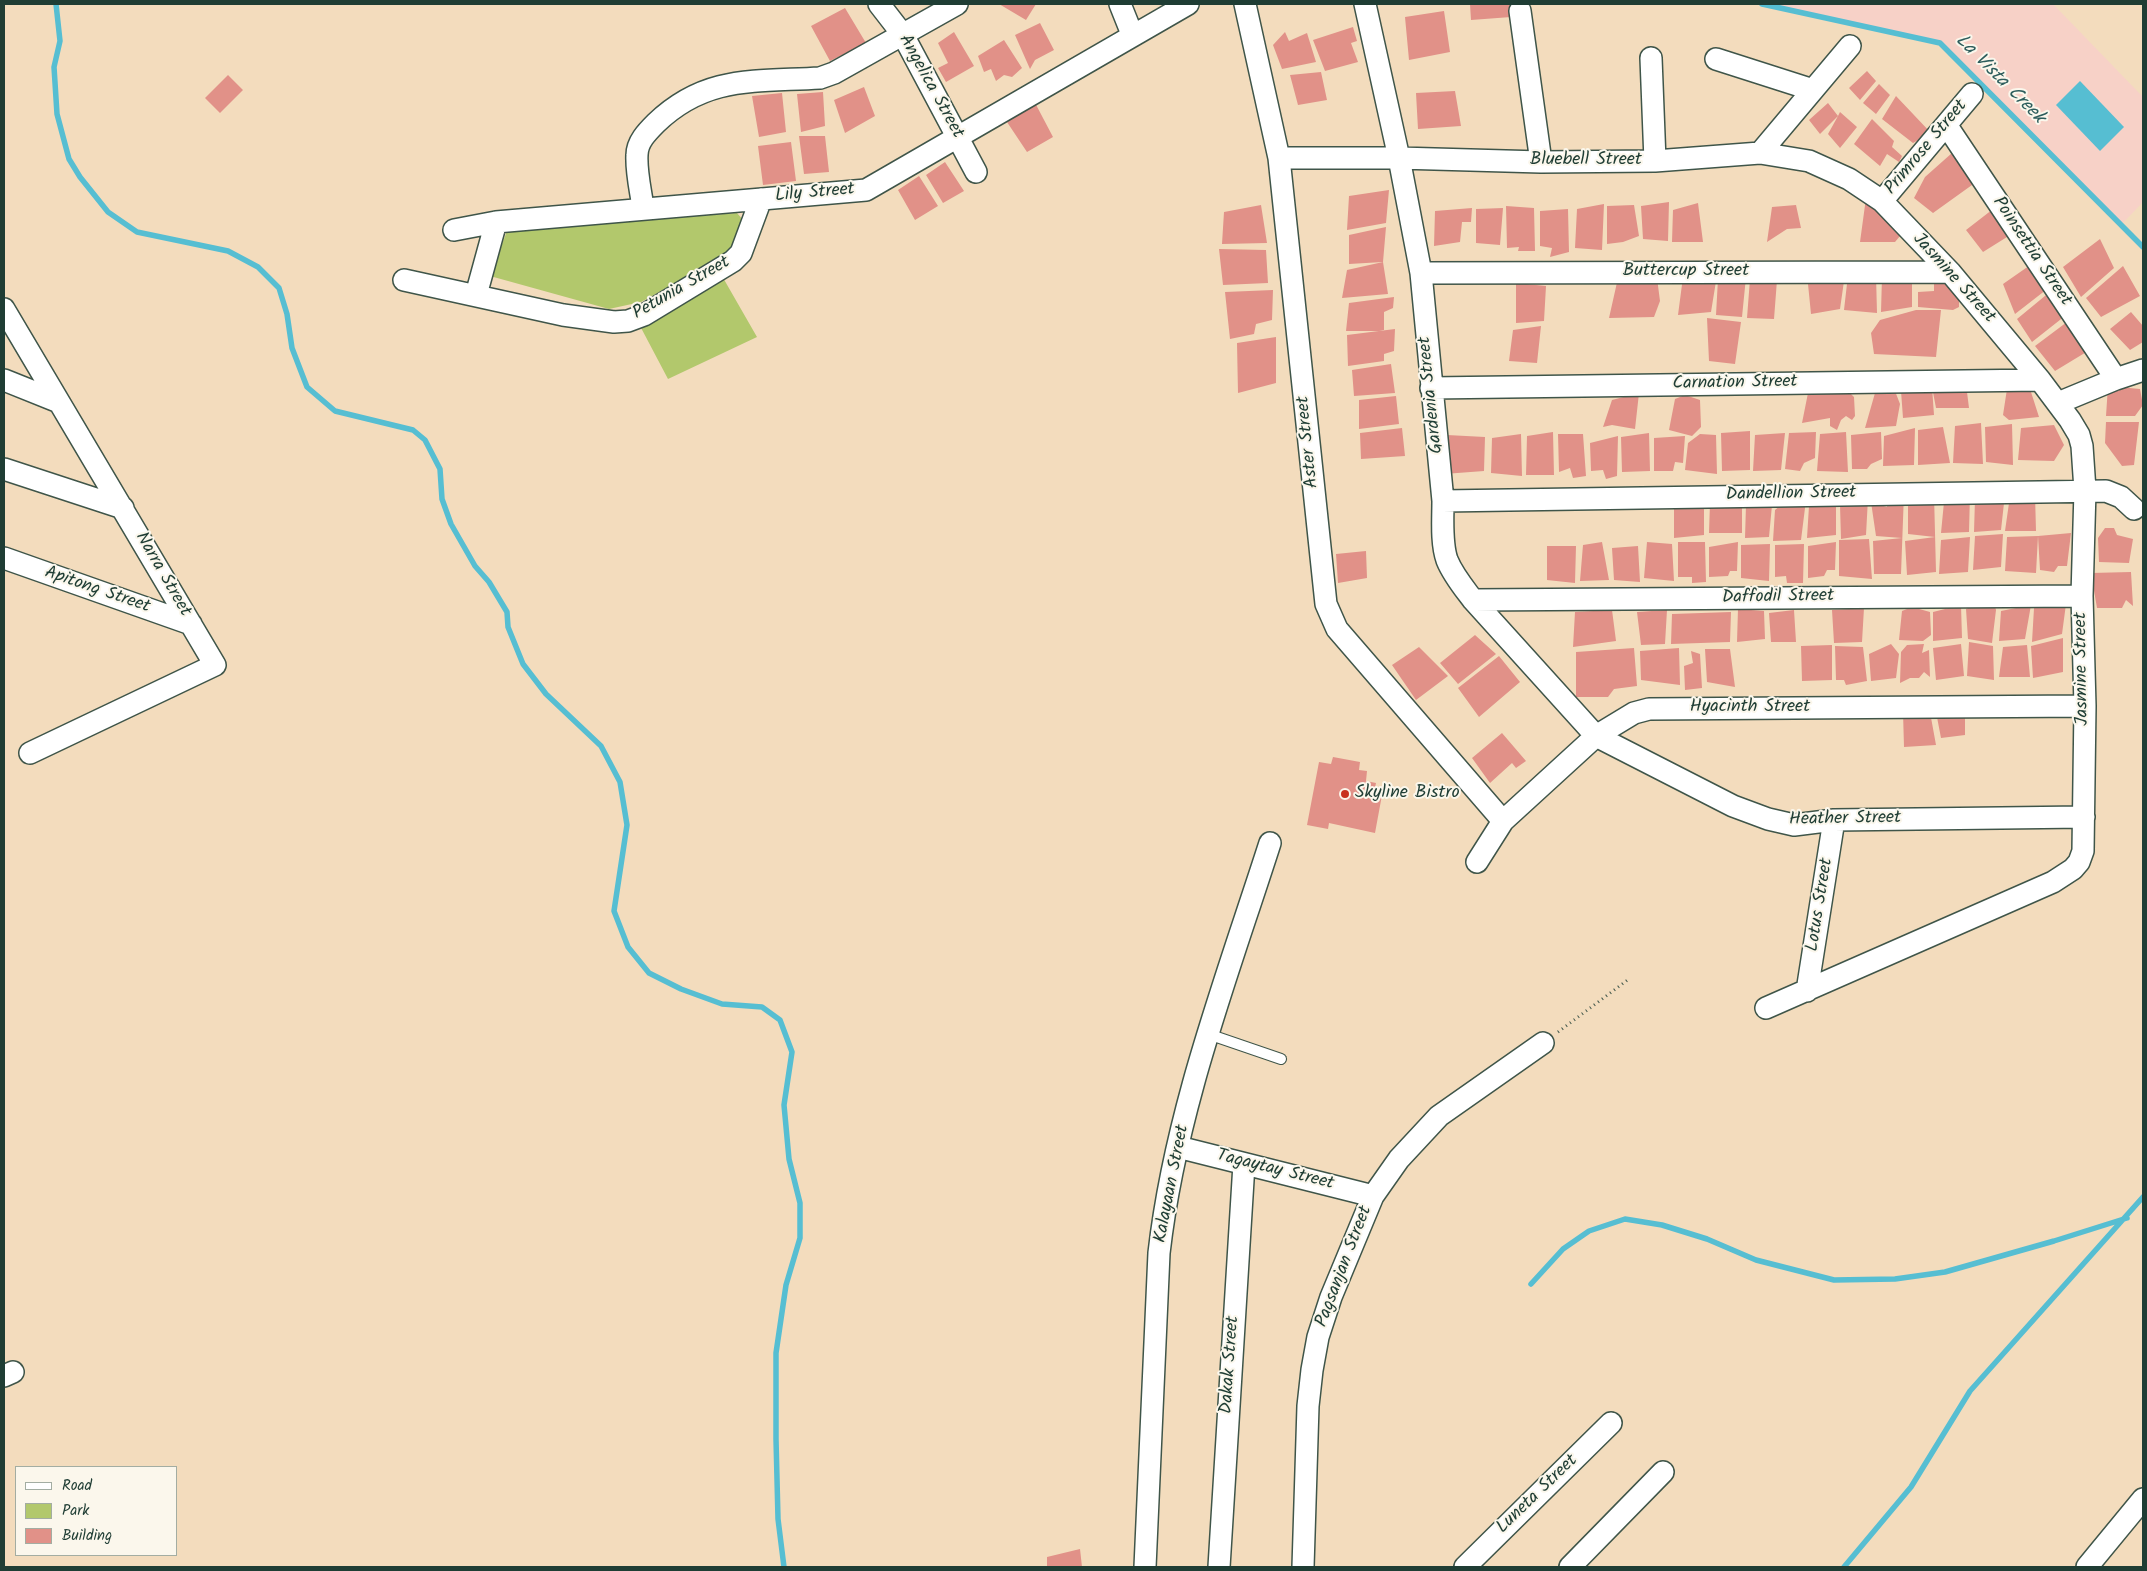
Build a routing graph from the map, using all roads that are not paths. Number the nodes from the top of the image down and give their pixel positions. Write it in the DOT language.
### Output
graph roads {
  1 [pos="879,4"];
  2 [pos="957,4"];
  3 [pos="1120,4"];
  4 [pos="1188,4"];
  5 [pos="1245,4"];
  6 [pos="1365,4"];
  7 [pos="1520,10"];
  8 [pos="1132,34"];
  9 [pos="903,35"];
  10 [pos="1850,46"];
  11 [pos="1651,58"];
  12 [pos="1716,59"];
  13 [pos="1813,90"];
  14 [pos="1972,94"];
  15 [pos="1947,126"];
  16 [pos="957,137"];
  17 [pos="1760,153"];
  18 [pos="1279,158"];
  19 [pos="1399,158"];
  20 [pos="1656,161"];
  21 [pos="1541,162"];
  22 [pos="976,172"];
  23 [pos="762,199"];
  24 [pos="1882,201"];
  25 [pos="644,208"];
  26 [pos="496,222"];
  27 [pos="454,230"];
  28 [pos="1950,272"];
  29 [pos="1421,273"];
  30 [pos="404,280"];
  31 [pos="476,295"];
  32 [pos="4,308"];
  33 [pos="2143,370"];
  34 [pos="2116,379"];
  35 [pos="4,380"];
  36 [pos="2040,380"];
  37 [pos="1431,388"];
  38 [pos="60,402"];
  39 [pos="2058,403"];
  40 [pos="4,469"];
  41 [pos="2085,490"];
  42 [pos="1443,501"];
  43 [pos="123,508"];
  44 [pos="2134,509"];
  45 [pos="4,558"];
  46 [pos="2082,596"];
  47 [pos="1473,600"];
  48 [pos="191,624"];
  49 [pos="2085,706"];
  50 [pos="1596,736"];
  51 [pos="30,753"];
  52 [pos="2084,816"];
  53 [pos="1834,820"];
  54 [pos="1503,821"];
  55 [pos="1270,842"];
  56 [pos="1477,862"];
  57 [pos="1807,991"];
  58 [pos="1766,1008"];
  59 [pos="1208,1034"];
  60 [pos="1543,1043"];
  61 [pos="1282,1059"];
  62 [pos="1178,1147"];
  63 [pos="1244,1164"];
  64 [pos="1373,1196"];
  65 [pos="1611,1423"];
  66 [pos="1663,1472"];
  67 [pos="2143,1499"];
  68 [pos="1145,1567"];
  69 [pos="1219,1567"];
  70 [pos="1303,1567"];
  71 [pos="1464,1567"];
  72 [pos="1570,1567"];
  73 [pos="2087,1567"];
  1 -- 9 [label="street, Angelica Street"];
  2 -- 9 [label="street"];
  3 -- 8 [label="street"];
  4 -- 8 [label="street, Lily Street"];
  5 -- 18 [label="street, Aster Street"];
  6 -- 19 [label="street, Gardenia Street"];
  7 -- 21 [label="street"];
  8 -- 16 [label="street, Lily Street"];
  9 -- 16 [label="street, Angelica Street"];
  9 -- 25 [label="street"];
  10 -- 13 [label="street"];
  11 -- 20 [label="street"];
  12 -- 13 [label="street"];
  13 -- 17 [label="street"];
  14 -- 15 [label="street, Primrose Street"];
  15 -- 24 [label="street, Primrose Street"];
  15 -- 34 [label="street, Poinsettia Street"];
  16 -- 22 [label="street, Angelica Street"];
  16 -- 23 [label="street, Lily Street"];
  17 -- 20 [label="street, Bluebell Street"];
  17 -- 24 [label="street, Bluebell Street"];
  18 -- 19 [label="street, Bluebell Street"];
  18 -- 54 [label="street, Aster Street"];
  19 -- 21 [label="street, Bluebell Street"];
  19 -- 29 [label="street, Gardenia Street"];
  20 -- 21 [label="street, Bluebell Street"];
  23 -- 25 [label="street, Lily Street"];
  23 -- 31 [label="street, Petunia Street"];
  24 -- 28 [label="street, Jasmine Street"];
  25 -- 26 [label="street, Lily Street"];
  26 -- 27 [label="street, Lily Street"];
  26 -- 31 [label="street"];
  28 -- 29 [label="street, Buttercup Street"];
  28 -- 36 [label="street, Jasmine Street"];
  29 -- 37 [label="street, Gardenia Street"];
  30 -- 31 [label="street, Petunia Street"];
  32 -- 38 [label="street, Narra Street"];
  33 -- 34 [label="street"];
  34 -- 39 [label="street"];
  35 -- 38 [label="street"];
  36 -- 37 [label="street, Carnation Street"];
  36 -- 39 [label="street, Jasmine Street"];
  37 -- 42 [label="street, Gardenia Street"];
  38 -- 43 [label="street, Narra Street"];
  39 -- 41 [label="street, Jasmine Street"];
  40 -- 43 [label="street"];
  41 -- 42 [label="street, Dandellion Street"];
  41 -- 44 [label="street, Dandellion Street"];
  41 -- 46 [label="street, Jasmine Street"];
  42 -- 47 [label="street, Gardenia Street"];
  43 -- 48 [label="street, Narra Street"];
  45 -- 48 [label="street, Apitong Street"];
  46 -- 47 [label="street, Daffodil Street"];
  46 -- 49 [label="street, Jasmine Street"];
  47 -- 50 [label="street, Gardenia Street"];
  48 -- 51 [label="street, Narra Street"];
  49 -- 50 [label="street, Hyacinth Street"];
  49 -- 52 [label="street, Jasmine Street"];
  50 -- 53 [label="street, Heather Street"];
  50 -- 54 [label="street, Hyacinth Street"];
  52 -- 53 [label="street, Heather Street"];
  52 -- 57 [label="street, Jasmine Street"];
  53 -- 57 [label="street, Lotus Street"];
  54 -- 56 [label="street, Hyacinth Street"];
  55 -- 59 [label="street, Kalayaan Street"];
  57 -- 58 [label="street, Jasmine Street"];
  59 -- 61 [label="lane"];
  59 -- 62 [label="street, Kalayaan Street"];
  60 -- 64 [label="street, Pagsanjan Street"];
  62 -- 63 [label="street, Tagaytay Street"];
  62 -- 68 [label="street, Kalayaan Street"];
  63 -- 64 [label="street, Tagaytay Street"];
  63 -- 69 [label="street, Dakak Street"];
  64 -- 70 [label="street, Pagsanjan Street"];
  65 -- 71 [label="street, Luneta Street"];
  66 -- 72 [label="street"];
  67 -- 73 [label="street"];
}
